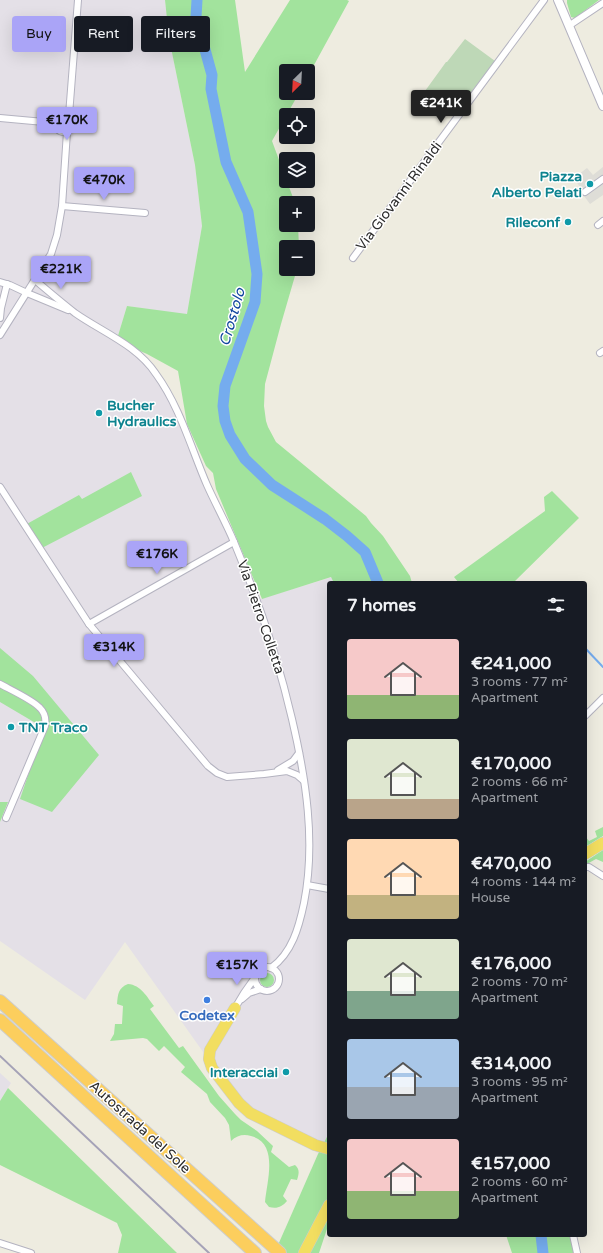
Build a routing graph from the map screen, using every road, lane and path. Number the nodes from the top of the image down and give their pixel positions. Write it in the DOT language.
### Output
graph roads {
  1 [pos="78,0"];
  2 [pos="544,0"];
  3 [pos="560,2"];
  4 [pos="603,2"];
  5 [pos="570,25"];
  6 [pos="603,106"];
  7 [pos="69,115"];
  8 [pos="0,118"];
  9 [pos="55,122"];
  10 [pos="67,132"];
  11 [pos="603,179"];
  12 [pos="585,192"];
  13 [pos="62,206"];
  14 [pos="145,213"];
  15 [pos="353,258"];
  16 [pos="35,280"];
  17 [pos="0,282"];
  18 [pos="8,284"];
  19 [pos="27,294"];
  20 [pos="75,313"];
  21 [pos="0,319"];
  22 [pos="1,334"];
  23 [pos="0,486"];
  24 [pos="234,542"];
  25 [pos="89,624"];
  26 [pos="0,684"];
  27 [pos="603,698"];
  28 [pos="587,714"];
  29 [pos="299,753"];
  30 [pos="273,772"];
  31 [pos="304,781"];
  32 [pos="6,818"];
  33 [pos="603,843"];
  34 [pos="587,853"];
  35 [pos="587,867"];
  36 [pos="603,876"];
  37 [pos="307,884"];
  38 [pos="327,889"];
  39 [pos="284,956"];
  40 [pos="271,968"];
  41 [pos="277,973"];
  42 [pos="256,976"];
  43 [pos="261,989"];
  44 [pos="0,1001"];
  45 [pos="235,1008"];
  46 [pos="0,1020"];
  47 [pos="315,1145"];
  48 [pos="327,1148"];
  49 [pos="327,1156"];
  50 [pos="327,1209"];
  51 [pos="573,1237"];
  52 [pos="0,1243"];
  53 [pos="31,1253"];
  54 [pos="255,1253"];
  55 [pos="280,1253"];
  56 [pos="304,1253"];
  57 [pos="577,1253"];
  1 -- 7 [label="street"];
  2 -- 15 [label="street, Via Giovanni Rinaldi"];
  3 -- 5 [label="street"];
  4 -- 5 [label="street"];
  5 -- 6 [label="street"];
  7 -- 9 [label="street"];
  7 -- 10 [label="street"];
  8 -- 9 [label="street"];
  9 -- 10 [label="street"];
  10 -- 13 [label="street"];
  11 -- 12 [label="street"];
  13 -- 14 [label="street"];
  13 -- 16 [label="street"];
  16 -- 19 [label="street"];
  16 -- 20 [label="street, Via Pietro Colletta"];
  17 -- 18 [label="street, Via Pietro Colletta"];
  18 -- 19 [label="street, Via Pietro Colletta"];
  18 -- 21 [label="street"];
  19 -- 20 [label="street, Via Pietro Colletta"];
  19 -- 22 [label="street"];
  20 -- 24 [label="street, Via Pietro Colletta"];
  21 -- 22 [label="street"];
  23 -- 25 [label="street"];
  24 -- 25 [label="street"];
  24 -- 29 [label="street, Via Pietro Colletta"];
  25 -- 30 [label="street"];
  26 -- 32 [label="street"];
  27 -- 28 [label="street"];
  29 -- 30 [label="street"];
  29 -- 31 [label="street, Via Pietro Colletta"];
  30 -- 31 [label="street"];
  31 -- 37 [label="street, Via Pietro Colletta"];
  33 -- 34 [label="highway"];
  35 -- 36 [label="street"];
  37 -- 38 [label="street"];
  37 -- 39 [label="street, Via Pietro Colletta"];
  39 -- 40 [label="street, Via Pietro Colletta"];
  39 -- 41 [label="street"];
  40 -- 41 [label="street"];
  40 -- 42 [label="street"];
  41 -- 43 [label="street"];
  42 -- 43 [label="street"];
  42 -- 45 [label="street"];
  43 -- 45 [label="street"];
  44 -- 55 [label="highway, Autostrada del Sole"];
  45 -- 47 [label="highway"];
  46 -- 54 [label="highway, Autostrada del Sole"];
  47 -- 48 [label="highway"];
  47 -- 49 [label="highway"];
  50 -- 56 [label="highway"];
  51 -- 57 [label="street"];
  52 -- 53 [label="street"];
}
